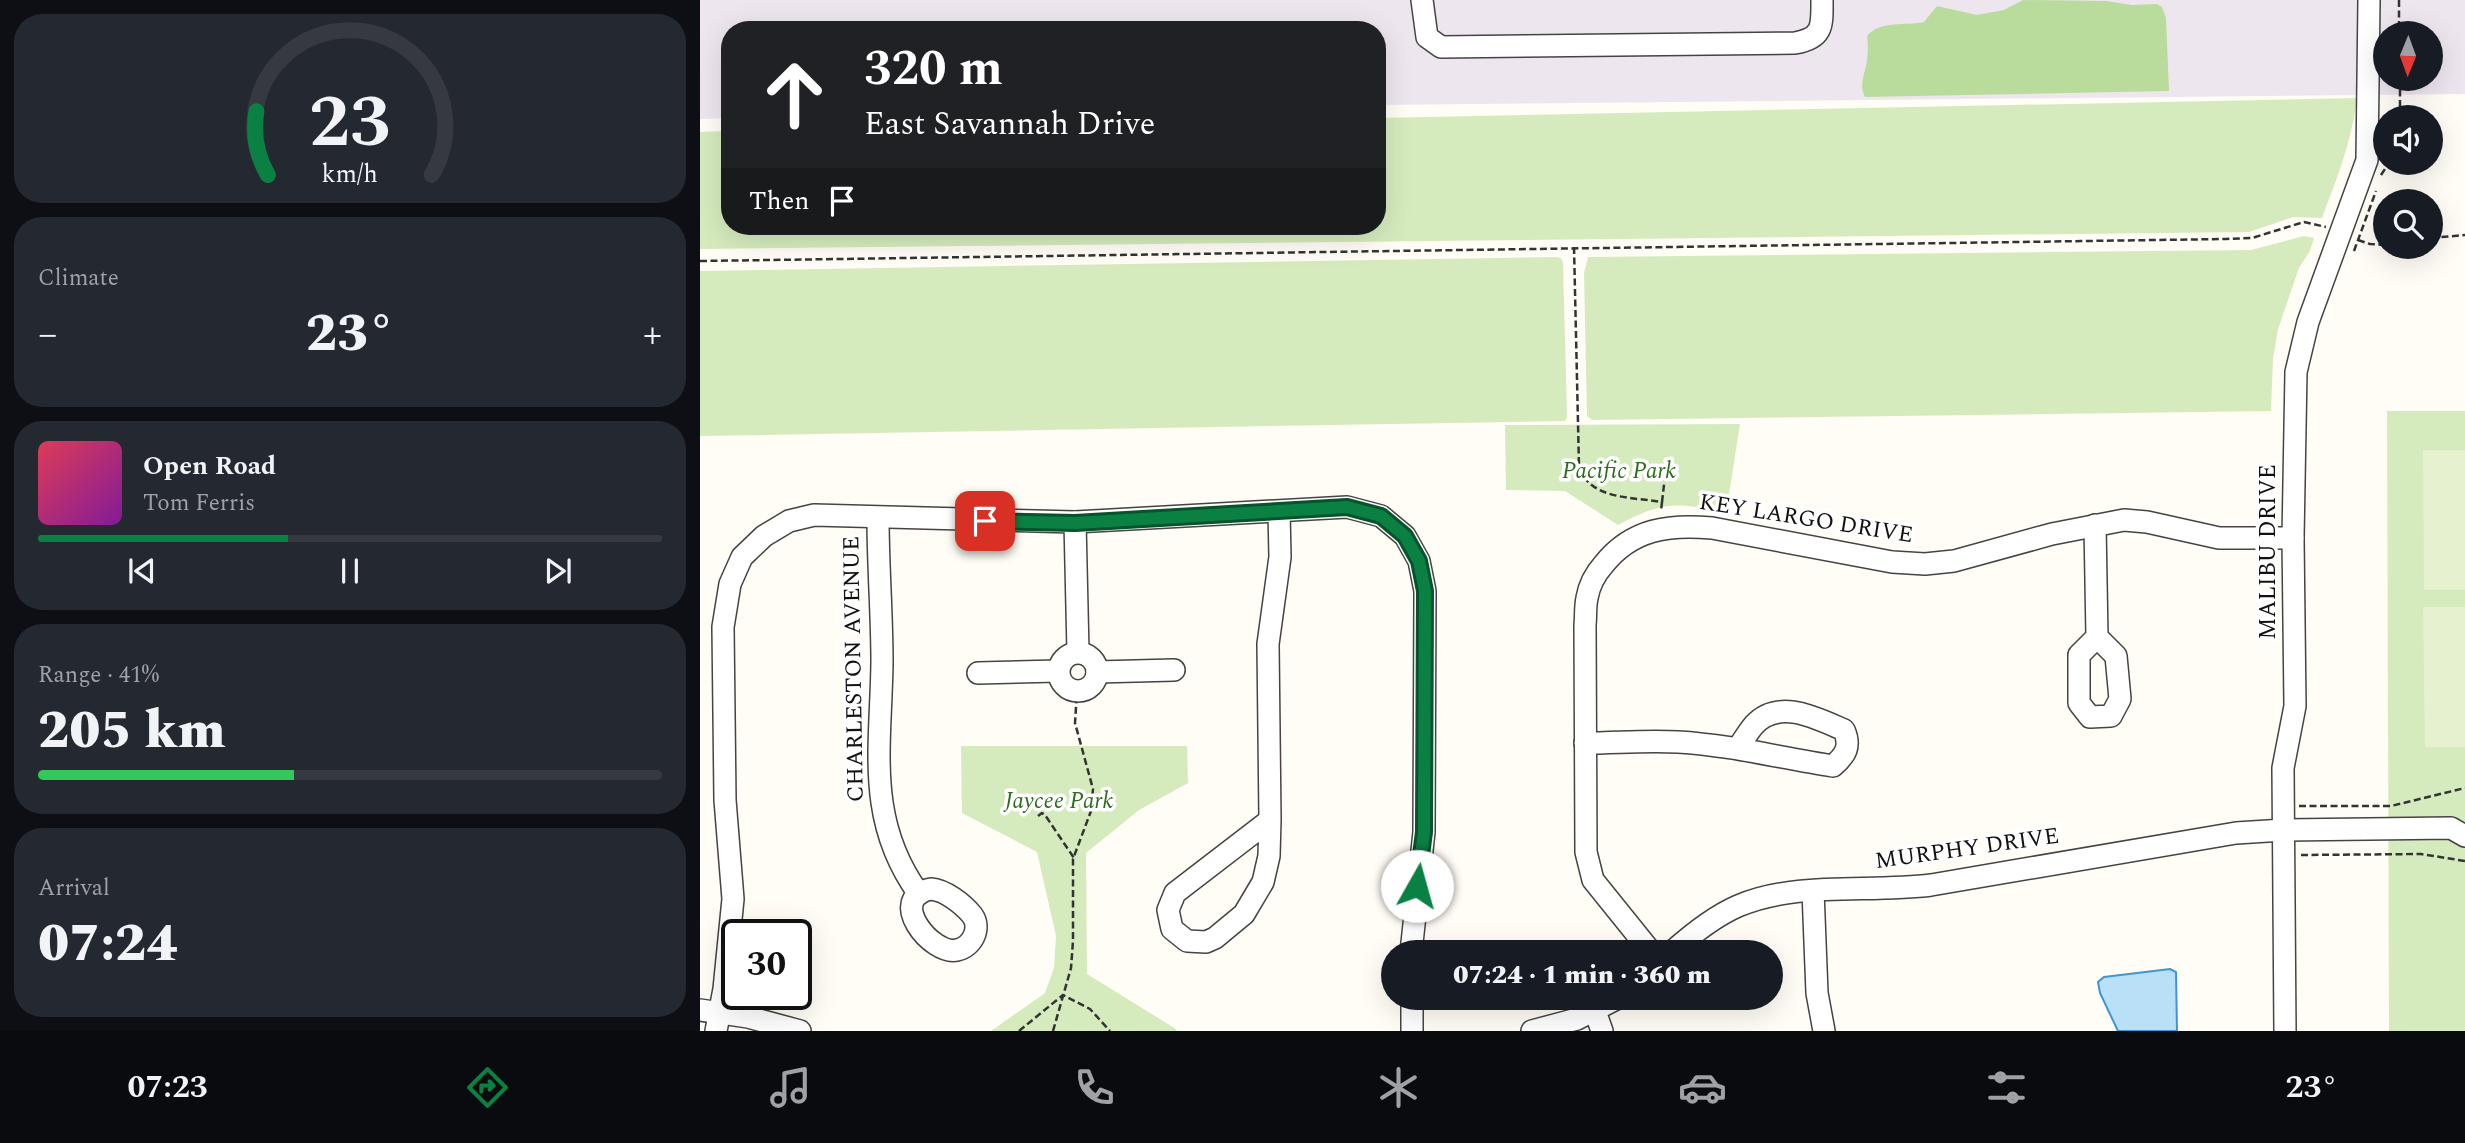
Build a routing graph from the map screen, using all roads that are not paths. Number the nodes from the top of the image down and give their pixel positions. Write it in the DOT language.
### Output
graph roads {
  1 [pos="1422,0"];
  2 [pos="1822,0"];
  3 [pos="2370,0"];
  4 [pos="1279,512"];
  5 [pos="878,518"];
  6 [pos="1075,523"];
  7 [pos="2095,525"];
  8 [pos="2293,538"];
  9 [pos="2097,636"];
  10 [pos="1078,652"];
  11 [pos="1174,670"];
  12 [pos="1058,671"];
  13 [pos="1097,672"];
  14 [pos="978,674"];
  15 [pos="1585,743"];
  16 [pos="1738,748"];
  17 [pos="1270,820"];
  18 [pos="2460,827"];
  19 [pos="2284,830"];
  20 [pos="1813,891"];
  21 [pos="919,894"];
  22 [pos="1412,940"];
  23 [pos="1641,940"];
  24 [pos="1685,940"];
  25 [pos="1412,1010"];
  26 [pos="712,1017"];
  27 [pos="1599,1021"];
  28 [pos="800,1031"];
  29 [pos="1412,1031"];
  30 [pos="1532,1031"];
  31 [pos="1824,1031"];
  32 [pos="2285,1031"];
  1 -- 2 [label="street"];
  3 -- 8 [label="street, MALIBU DRIVE"];
  4 -- 6 [label="street"];
  4 -- 17 [label="street"];
  4 -- 22 [label="street"];
  5 -- 6 [label="street"];
  5 -- 21 [label="street, CHARLESTON AVENUE"];
  5 -- 26 [label="street"];
  6 -- 10 [label="street"];
  7 -- 8 [label="street, KEY LARGO DRIVE"];
  7 -- 9 [label="street"];
  7 -- 15 [label="street, KEY LARGO DRIVE"];
  8 -- 19 [label="street, MALIBU DRIVE"];
  10 -- 12 [label="street"];
  10 -- 13 [label="street"];
  11 -- 13 [label="street"];
  12 -- 13 [label="street"];
  12 -- 14 [label="street"];
  15 -- 16 [label="street"];
  15 -- 23 [label="street, KEY LARGO DRIVE"];
  16 -- 16 [label="street"];
  17 -- 17 [label="street"];
  18 -- 19 [label="street, MURPHY DRIVE"];
  19 -- 20 [label="street, MURPHY DRIVE"];
  19 -- 32 [label="street, MALIBU DRIVE"];
  20 -- 24 [label="street, MURPHY DRIVE"];
  20 -- 31 [label="street"];
  25 -- 29 [label="street"];
  26 -- 28 [label="street"];
  27 -- 30 [label="street"];
}
